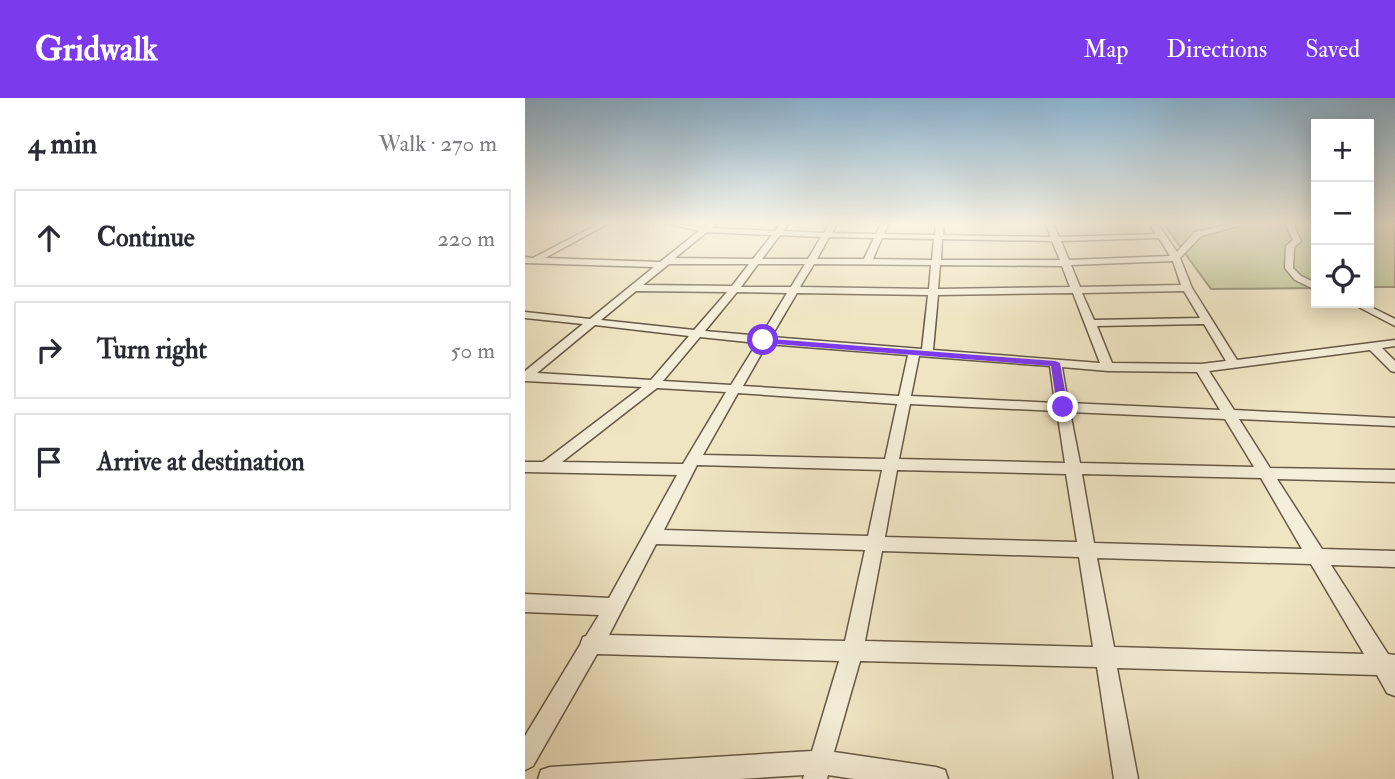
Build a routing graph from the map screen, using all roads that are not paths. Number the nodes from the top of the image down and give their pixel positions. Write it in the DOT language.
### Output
graph roads {
  1 [pos="675,255"];
  2 [pos="761,255"];
  3 [pos="814,255"];
  4 [pos="871,255"];
  5 [pos="938,255"];
  6 [pos="1062,255"];
  7 [pos="1174,255"];
  8 [pos="1179,255"];
  9 [pos="1290,255"];
  10 [pos="1176,258"];
  11 [pos="528,262"];
  12 [pos="755,262"];
  13 [pos="665,263"];
  14 [pos="809,263"];
  15 [pos="867,263"];
  16 [pos="937,263"];
  17 [pos="1065,263"];
  18 [pos="1311,284"];
  19 [pos="634,288"];
  20 [pos="1187,288"];
  21 [pos="734,290"];
  22 [pos="792,290"];
  23 [pos="1076,290"];
  24 [pos="934,292"];
  25 [pos="1366,308"];
  26 [pos="525,315"];
  27 [pos="1208,321"];
  28 [pos="594,322"];
  29 [pos="1090,323"];
  30 [pos="1395,323"];
  31 [pos="698,333"];
  32 [pos="763,340"];
  33 [pos="1395,343"];
  34 [pos="1373,346"];
  35 [pos="921,354"];
  36 [pos="1055,363"];
  37 [pos="1234,364"];
  38 [pos="1108,367"];
  39 [pos="1201,368"];
  40 [pos="1395,368"];
  41 [pos="526,376"];
  42 [pos="653,386"];
  43 [pos="733,390"];
  44 [pos="905,400"];
  45 [pos="1063,407"];
  46 [pos="1229,414"];
  47 [pos="1395,422"];
  48 [pos="690,465"];
  49 [pos="891,465"];
  50 [pos="525,467"];
  51 [pos="545,468"];
  52 [pos="1074,471"];
  53 [pos="1264,471"];
  54 [pos="1395,476"];
  55 [pos="651,537"];
  56 [pos="875,542"];
  57 [pos="1087,550"];
  58 [pos="1316,557"];
  59 [pos="1395,559"];
  60 [pos="525,603"];
  61 [pos="614,607"];
  62 [pos="590,644"];
  63 [pos="853,649"];
  64 [pos="1105,656"];
  65 [pos="1389,665"];
  66 [pos="1395,685"];
  67 [pos="527,752"];
  68 [pos="817,770"];
  69 [pos="549,779"];
  70 [pos="936,779"];
  71 [pos="1126,779"];
  1 -- 13 [label="street"];
  2 -- 12 [label="street"];
  3 -- 14 [label="street"];
  4 -- 15 [label="street"];
  5 -- 16 [label="street"];
  6 -- 17 [label="street"];
  7 -- 10 [label="street"];
  8 -- 10 [label="street"];
  9 -- 18 [label="street"];
  10 -- 17 [label="street"];
  10 -- 20 [label="street"];
  11 -- 13 [label="street"];
  12 -- 13 [label="street"];
  12 -- 14 [label="street"];
  12 -- 21 [label="street"];
  13 -- 19 [label="street"];
  14 -- 15 [label="street"];
  14 -- 22 [label="street"];
  15 -- 16 [label="street"];
  16 -- 17 [label="street"];
  16 -- 24 [label="street"];
  17 -- 23 [label="street"];
  19 -- 21 [label="street"];
  19 -- 28 [label="street"];
  20 -- 23 [label="street"];
  20 -- 27 [label="street"];
  21 -- 22 [label="street"];
  21 -- 31 [label="street"];
  22 -- 24 [label="street"];
  22 -- 32 [label="street"];
  23 -- 24 [label="street"];
  23 -- 29 [label="street"];
  24 -- 35 [label="street"];
  25 -- 30 [label="street"];
  26 -- 28 [label="street"];
  27 -- 29 [label="street"];
  27 -- 37 [label="street"];
  28 -- 31 [label="street"];
  28 -- 41 [label="street"];
  29 -- 38 [label="street"];
  31 -- 32 [label="street"];
  31 -- 42 [label="street"];
  32 -- 35 [label="street"];
  32 -- 43 [label="street"];
  33 -- 34 [label="street"];
  34 -- 37 [label="street"];
  34 -- 40 [label="street"];
  35 -- 36 [label="street"];
  35 -- 44 [label="street"];
  36 -- 38 [label="street"];
  36 -- 45 [label="street"];
  37 -- 39 [label="street"];
  38 -- 39 [label="street"];
  39 -- 46 [label="street"];
  41 -- 42 [label="street"];
  42 -- 43 [label="street"];
  42 -- 51 [label="street"];
  43 -- 44 [label="street"];
  43 -- 48 [label="street"];
  44 -- 45 [label="street"];
  44 -- 49 [label="street"];
  45 -- 46 [label="street"];
  45 -- 52 [label="street"];
  46 -- 47 [label="street"];
  46 -- 53 [label="street"];
  48 -- 49 [label="street"];
  48 -- 51 [label="street"];
  48 -- 55 [label="street"];
  49 -- 52 [label="street"];
  49 -- 56 [label="street"];
  50 -- 51 [label="street"];
  52 -- 53 [label="street"];
  52 -- 57 [label="street"];
  53 -- 54 [label="street"];
  53 -- 58 [label="street"];
  55 -- 56 [label="street"];
  55 -- 61 [label="street"];
  56 -- 57 [label="street"];
  56 -- 63 [label="street"];
  57 -- 58 [label="street"];
  57 -- 64 [label="street"];
  58 -- 59 [label="street"];
  58 -- 65 [label="street"];
  60 -- 61 [label="street"];
  61 -- 62 [label="street"];
  62 -- 63 [label="street"];
  62 -- 67 [label="street"];
  63 -- 64 [label="street"];
  63 -- 68 [label="street"];
  64 -- 65 [label="street"];
  64 -- 71 [label="street"];
  65 -- 66 [label="street"];
  68 -- 69 [label="street"];
  68 -- 70 [label="street"];
}
